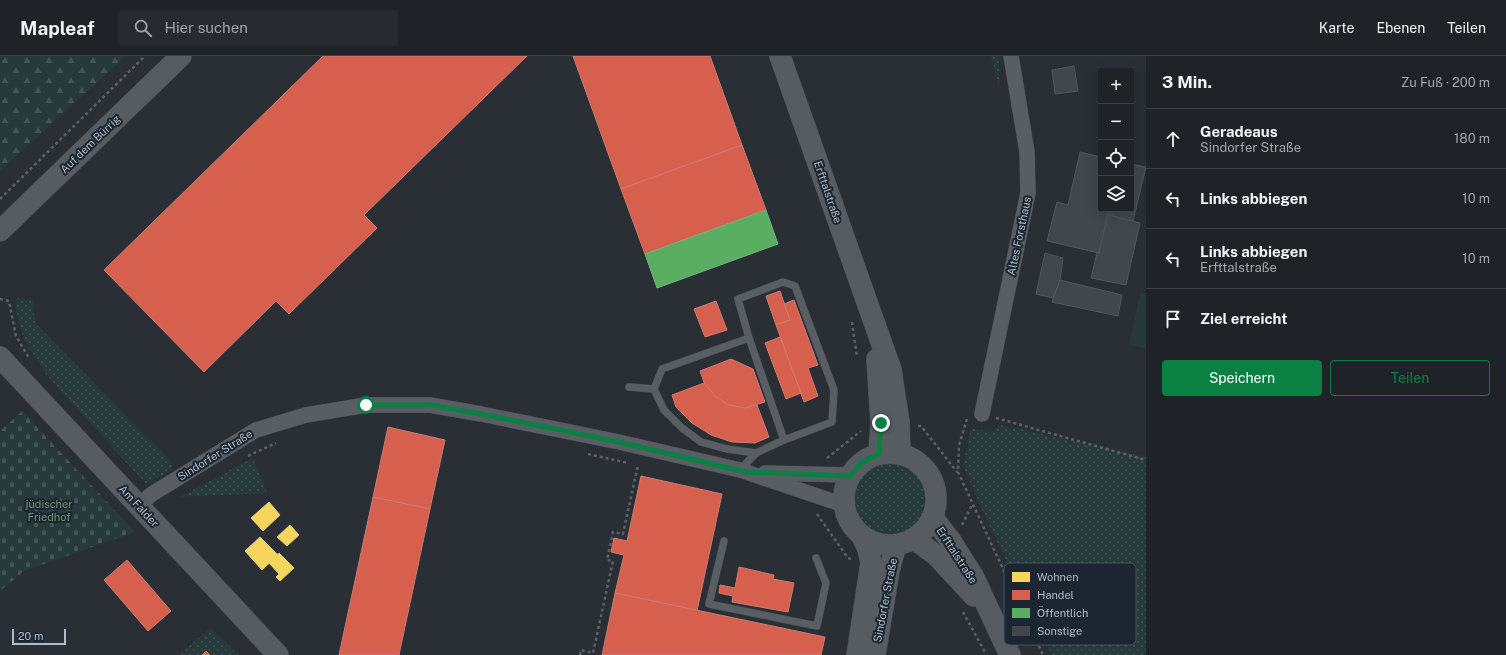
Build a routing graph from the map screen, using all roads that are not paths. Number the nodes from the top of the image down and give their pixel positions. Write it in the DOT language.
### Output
graph roads {
  1 [pos="181,56"];
  2 [pos="780,56"];
  3 [pos="1011,56"];
  4 [pos="4,227"];
  5 [pos="0,242"];
  6 [pos="875,328"];
  7 [pos="749,338"];
  8 [pos="0,357"];
  9 [pos="629,387"];
  10 [pos="654,389"];
  11 [pos="982,414"];
  12 [pos="784,440"];
  13 [pos="756,453"];
  14 [pos="879,454"];
  15 [pos="900,454"];
  16 [pos="743,471"];
  17 [pos="850,476"];
  18 [pos="844,505"];
  19 [pos="138,506"];
  20 [pos="933,518"];
  21 [pos="862,536"];
  22 [pos="724,541"];
  23 [pos="905,542"];
  24 [pos="816,558"];
  25 [pos="990,614"];
  26 [pos="1004,643"];
  27 [pos="1005,645"];
  28 [pos="278,655"];
  29 [pos="857,655"];
  30 [pos="875,655"];
  31 [pos="1010,655"];
  1 -- 4 [label="main road, Auf dem Bürrig"];
  2 -- 6 [label="main road, Erfttalstraße"];
  3 -- 11 [label="street, Altes Forsthaus"];
  4 -- 5 [label="main road"];
  6 -- 14 [label="main road, Erfttalstraße"];
  6 -- 15 [label="main road, Erfttalstraße"];
  7 -- 10 [label="lane"];
  7 -- 12 [label="lane"];
  7 -- 12 [label="lane"];
  8 -- 19 [label="main road, Am Falder"];
  9 -- 10 [label="lane"];
  10 -- 13 [label="lane"];
  12 -- 13 [label="lane"];
  13 -- 16 [label="lane"];
  14 -- 15 [label="main road"];
  14 -- 17 [label="main road"];
  15 -- 20 [label="main road"];
  16 -- 17 [label="street, Sindorfer Straße"];
  16 -- 18 [label="street, Sindorfer Straße"];
  16 -- 19 [label="street, Sindorfer Straße"];
  17 -- 18 [label="main road"];
  18 -- 21 [label="main road"];
  19 -- 28 [label="main road, Am Falder"];
  20 -- 23 [label="main road"];
  20 -- 25 [label="main road, Erfttalstraße"];
  21 -- 23 [label="main road"];
  21 -- 29 [label="main road, Sindorfer Straße"];
  22 -- 24 [label="lane"];
  23 -- 25 [label="main road, Erfttalstraße"];
  23 -- 30 [label="main road, Sindorfer Straße"];
  25 -- 26 [label="main road, Erfttalstraße"];
  27 -- 31 [label="main road, Erfttalstraße"];
}
